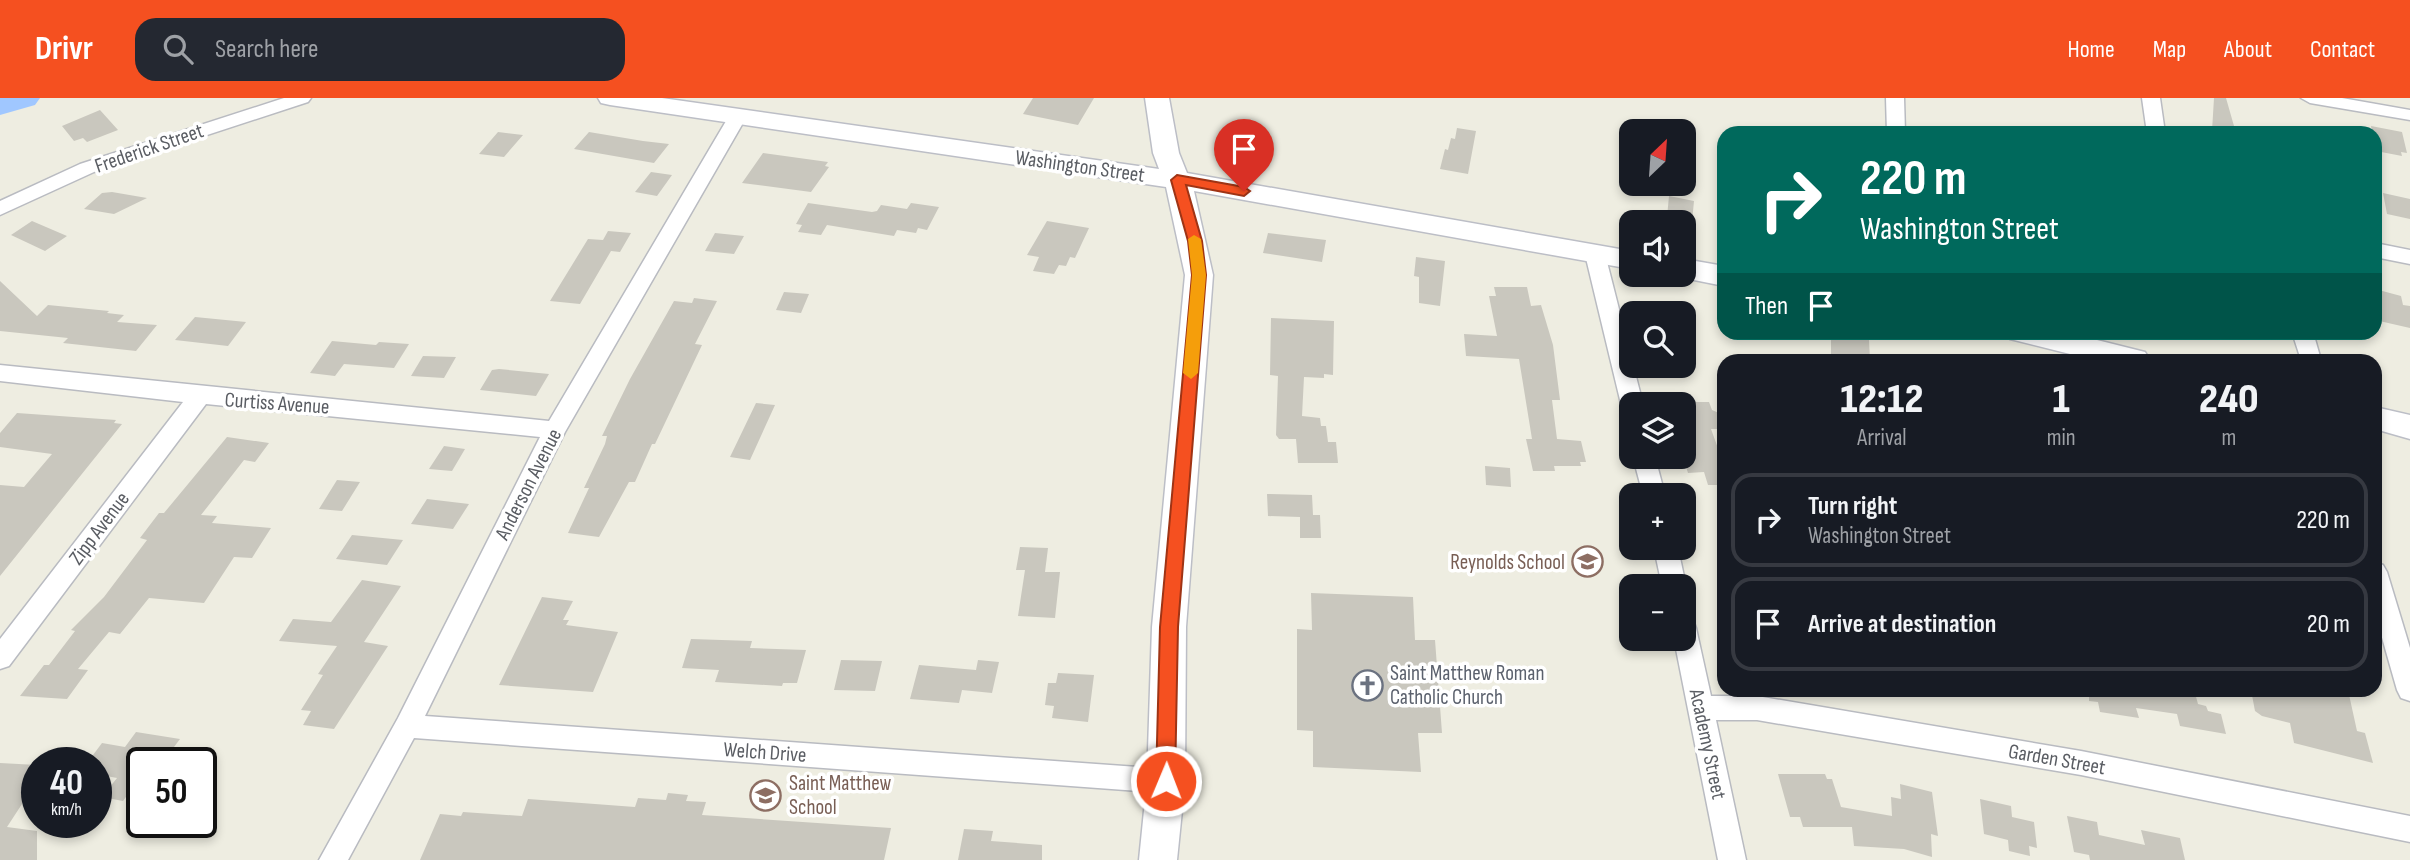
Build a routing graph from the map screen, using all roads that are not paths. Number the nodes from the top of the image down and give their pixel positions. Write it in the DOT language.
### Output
graph roads {
  1 [pos="302,98"];
  2 [pos="610,98"];
  3 [pos="1157,98"];
  4 [pos="1895,98"];
  5 [pos="2151,98"];
  6 [pos="2310,98"];
  7 [pos="2410,115"];
  8 [pos="738,116"];
  9 [pos="1896,126"];
  10 [pos="2155,126"];
  11 [pos="1177,180"];
  12 [pos="0,209"];
  13 [pos="2382,251"];
  14 [pos="1595,254"];
  15 [pos="2410,257"];
  16 [pos="1619,258"];
  17 [pos="1696,271"];
  18 [pos="1717,275"];
  19 [pos="2053,340"];
  20 [pos="2110,354"];
  21 [pos="0,373"];
  22 [pos="1629,392"];
  23 [pos="199,397"];
  24 [pos="2382,420"];
  25 [pos="2410,427"];
  26 [pos="555,430"];
  27 [pos="2382,596"];
  28 [pos="1689,651"];
  29 [pos="0,658"];
  30 [pos="2410,690"];
  31 [pos="1701,708"];
  32 [pos="407,726"];
  33 [pos="1166,781"];
  34 [pos="2410,830"];
  35 [pos="333,860"];
  36 [pos="1158,860"];
  37 [pos="1732,860"];
  1 -- 12 [label="street, Frederick Street"];
  2 -- 8 [label="main road, Washington Street"];
  3 -- 11 [label="main road"];
  4 -- 9 [label="street"];
  5 -- 10 [label="street"];
  6 -- 7 [label="street"];
  8 -- 11 [label="main road, Washington Street"];
  8 -- 26 [label="street, Anderson Avenue"];
  11 -- 14 [label="main road, Washington Street"];
  11 -- 33 [label="main road"];
  13 -- 15 [label="street"];
  14 -- 16 [label="main road, Washington Street"];
  14 -- 22 [label="street"];
  17 -- 18 [label="main road"];
  19 -- 20 [label="main road"];
  21 -- 23 [label="street, Curtiss Avenue"];
  23 -- 26 [label="street, Curtiss Avenue"];
  23 -- 29 [label="street, Zipp Avenue"];
  24 -- 25 [label="main road"];
  26 -- 32 [label="street, Anderson Avenue"];
  27 -- 30 [label="street"];
  28 -- 31 [label="street, Academy Street"];
  31 -- 34 [label="street, Garden Street"];
  31 -- 37 [label="street, Academy Street"];
  32 -- 33 [label="street, Welch Drive"];
  32 -- 35 [label="street, Anderson Avenue"];
  33 -- 36 [label="main road"];
}
